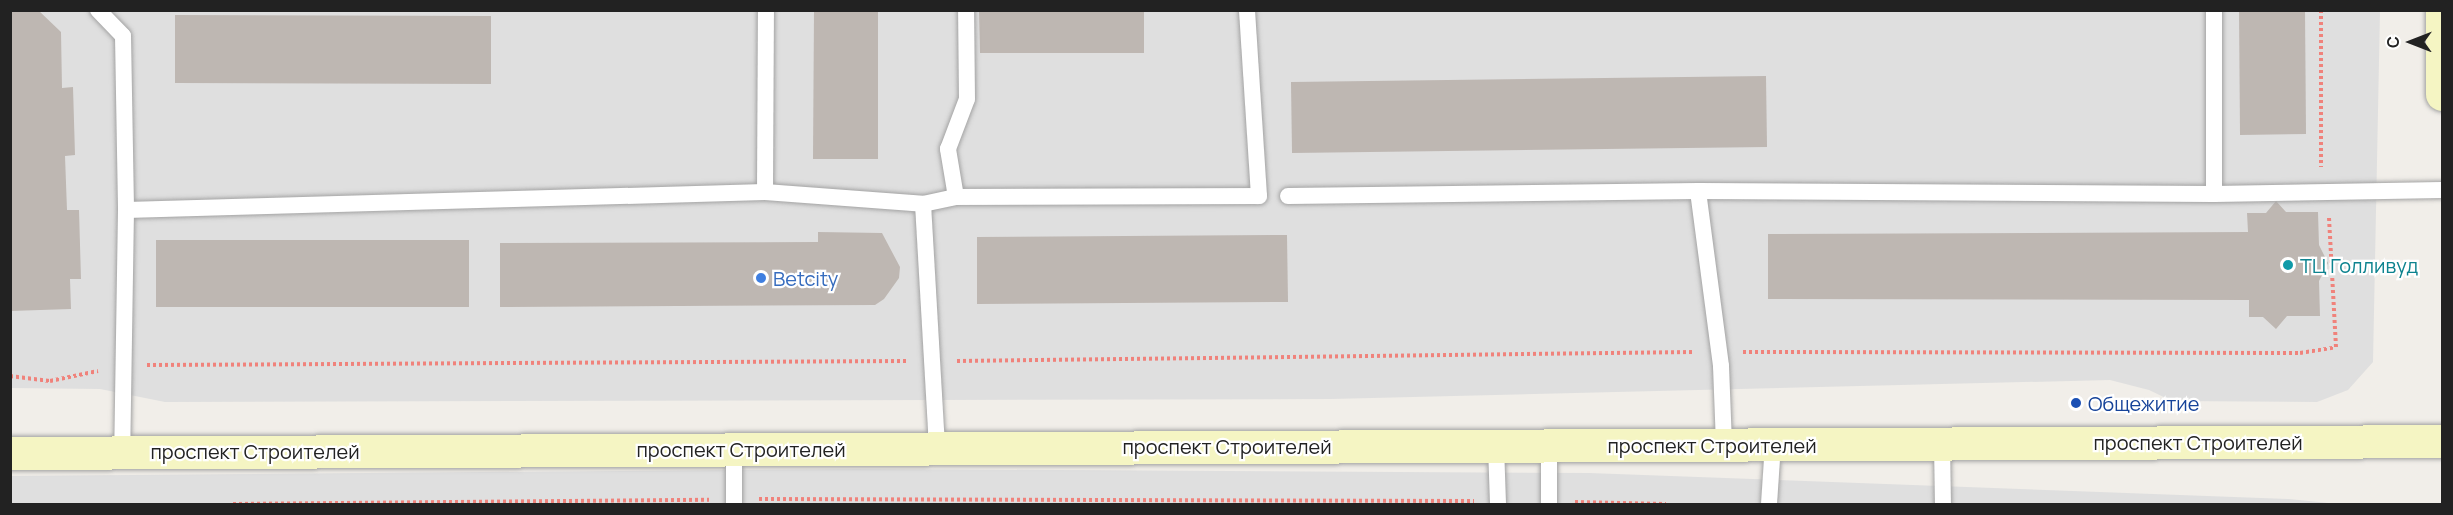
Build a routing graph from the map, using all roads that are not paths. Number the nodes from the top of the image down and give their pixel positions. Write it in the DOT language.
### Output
graph roads {
  1 [pos="98,10"];
  2 [pos="766,10"];
  3 [pos="966,10"];
  4 [pos="1247,10"];
  5 [pos="2214,10"];
  6 [pos="2442,10"];
  7 [pos="2442,94"];
  8 [pos="2442,189"];
  9 [pos="1698,191"];
  10 [pos="765,192"];
  11 [pos="2214,194"];
  12 [pos="1288,196"];
  13 [pos="956,197"];
  14 [pos="923,204"];
  15 [pos="126,210"];
  16 [pos="2442,441"];
  17 [pos="1724,444"];
  18 [pos="1773,444"];
  19 [pos="1942,444"];
  20 [pos="1496,446"];
  21 [pos="1549,446"];
  22 [pos="937,448"];
  23 [pos="734,449"];
  24 [pos="122,452"];
  25 [pos="10,453"];
  26 [pos="734,502"];
  27 [pos="1498,503"];
  28 [pos="1549,503"];
  29 [pos="1769,504"];
  30 [pos="1943,504"];
  1 -- 15 [label="lane"];
  2 -- 10 [label="lane"];
  3 -- 13 [label="lane"];
  4 -- 13 [label="lane"];
  5 -- 11 [label="lane"];
  6 -- 7 [label="main road"];
  8 -- 11 [label="lane"];
  9 -- 11 [label="lane"];
  9 -- 12 [label="lane"];
  9 -- 17 [label="lane"];
  10 -- 14 [label="lane"];
  10 -- 15 [label="lane"];
  13 -- 14 [label="lane"];
  14 -- 22 [label="lane"];
  15 -- 24 [label="lane"];
  16 -- 19 [label="main road, проспект Строителей"];
  17 -- 18 [label="main road, проспект Строителей"];
  17 -- 21 [label="main road, проспект Строителей"];
  18 -- 19 [label="main road, проспект Строителей"];
  18 -- 29 [label="lane"];
  19 -- 30 [label="lane"];
  20 -- 21 [label="main road, проспект Строителей"];
  20 -- 22 [label="main road, проспект Строителей"];
  20 -- 27 [label="lane"];
  21 -- 28 [label="lane"];
  22 -- 23 [label="main road, проспект Строителей"];
  23 -- 24 [label="main road, проспект Строителей"];
  23 -- 26 [label="lane"];
  24 -- 25 [label="main road, проспект Строителей"];
}
